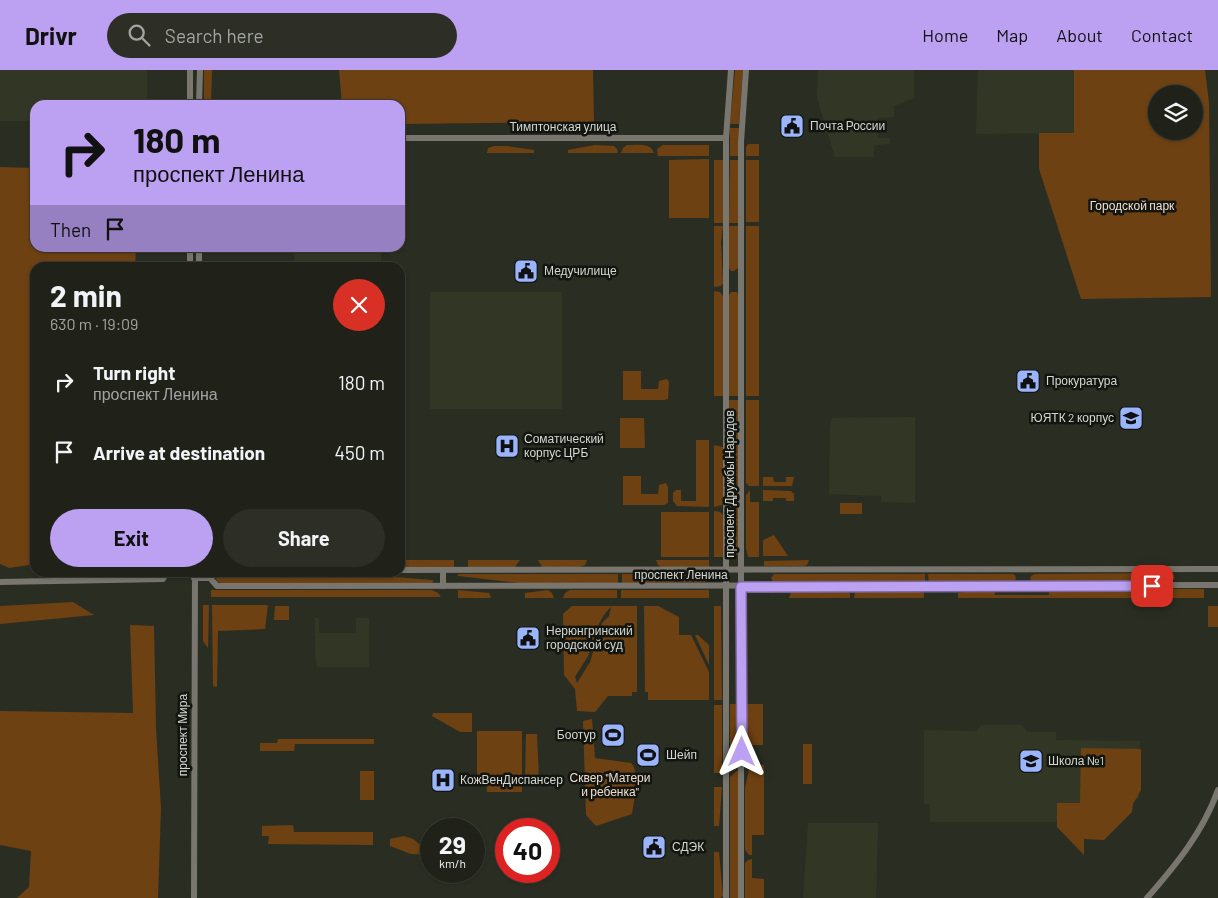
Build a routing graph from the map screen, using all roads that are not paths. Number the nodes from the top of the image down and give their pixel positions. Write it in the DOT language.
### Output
graph roads {
  1 [pos="190,70"];
  2 [pos="200,70"];
  3 [pos="731,70"];
  4 [pos="746,70"];
  5 [pos="190,100"];
  6 [pos="199,100"];
  7 [pos="405,138"];
  8 [pos="726,138"];
  9 [pos="1218,569"];
  10 [pos="405,570"];
  11 [pos="443,570"];
  12 [pos="726,570"];
  13 [pos="741,570"];
  14 [pos="164,577"];
  15 [pos="193,577"];
  16 [pos="206,577"];
  17 [pos="210,578"];
  18 [pos="0,582"];
  19 [pos="1218,585"];
  20 [pos="443,586"];
  21 [pos="726,587"];
  22 [pos="741,587"];
  23 [pos="1218,790"];
  24 [pos="194,898"];
  25 [pos="726,898"];
  26 [pos="741,898"];
  27 [pos="1147,898"];
  1 -- 5 [label="street"];
  2 -- 6 [label="street"];
  3 -- 8 [label="street, проспект Дружбы Народов"];
  4 -- 13 [label="street, проспект Дружбы Народов"];
  7 -- 8 [label="street, Тимптонская улица"];
  8 -- 12 [label="street, проспект Дружбы Народов"];
  9 -- 13 [label="street, проспект Ленина"];
  10 -- 11 [label="street, проспект Ленина"];
  11 -- 12 [label="street, проспект Ленина"];
  11 -- 20 [label="street"];
  12 -- 13 [label="street, проспект Ленина"];
  12 -- 21 [label="street, проспект Дружбы Народов"];
  13 -- 22 [label="street, проспект Дружбы Народов"];
  14 -- 18 [label="street"];
  15 -- 24 [label="street, проспект Мира"];
  16 -- 17 [label="street, проспект Ленина"];
  17 -- 20 [label="street, проспект Ленина"];
  19 -- 22 [label="street, проспект Ленина"];
  20 -- 21 [label="street, проспект Ленина"];
  21 -- 22 [label="street, проспект Ленина"];
  21 -- 25 [label="street, проспект Дружбы Народов"];
  22 -- 26 [label="street, проспект Дружбы Народов"];
  23 -- 27 [label="street"];
}
